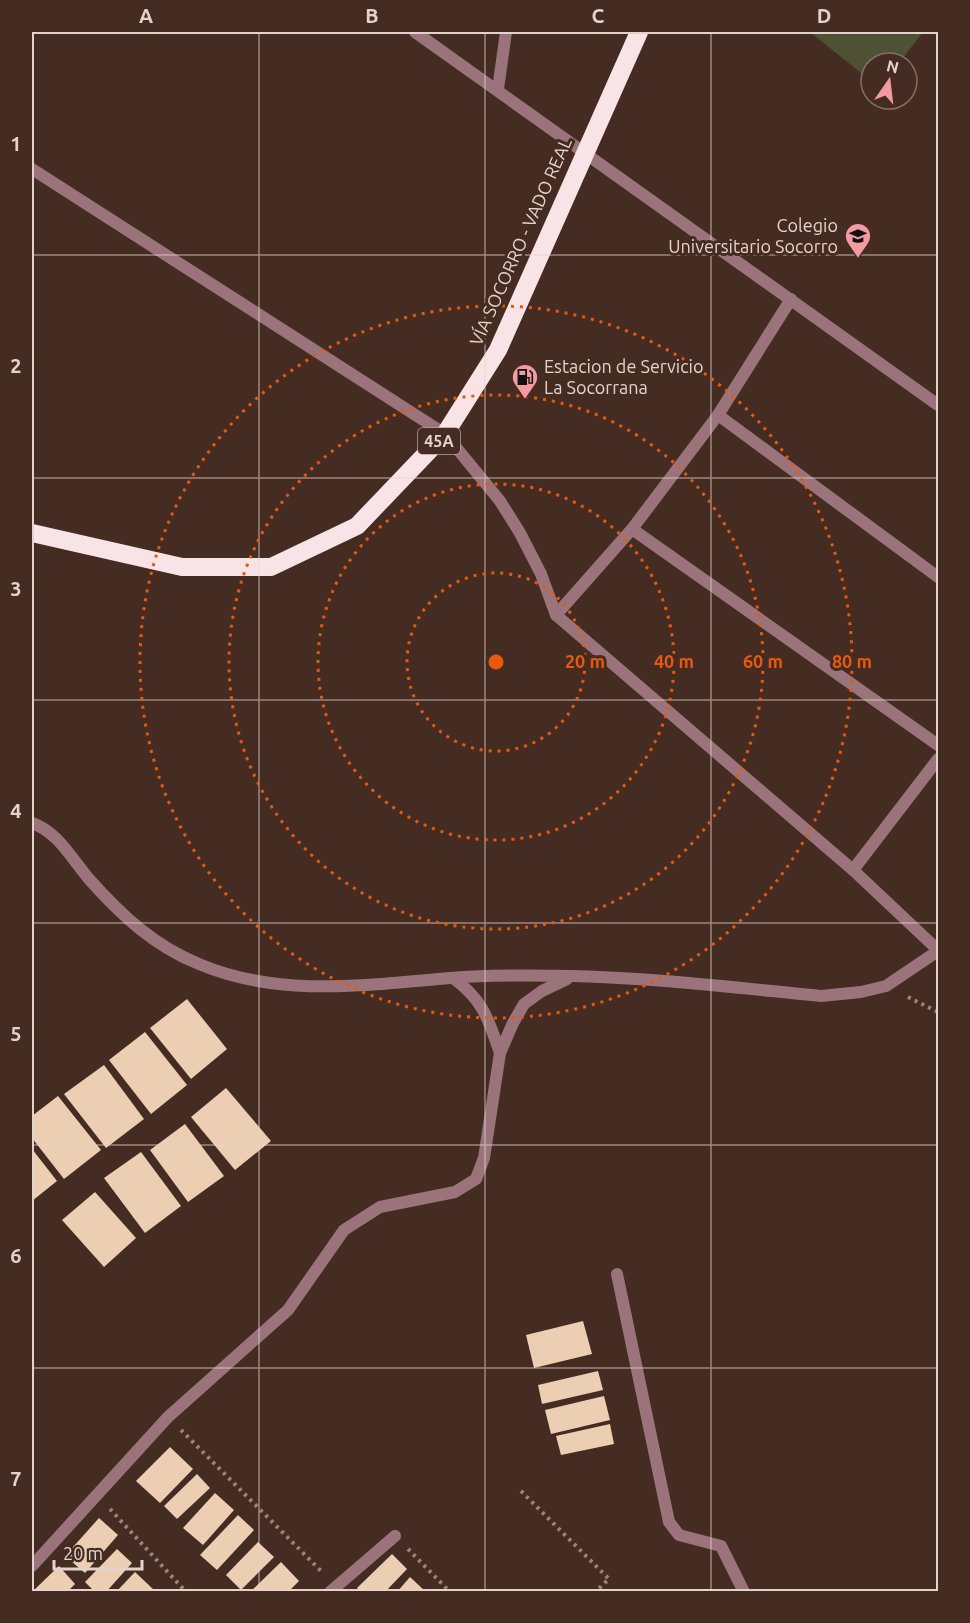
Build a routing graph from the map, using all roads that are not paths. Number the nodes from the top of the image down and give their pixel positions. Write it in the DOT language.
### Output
graph roads {
  1 [pos="415,32"];
  2 [pos="506,32"];
  3 [pos="639,32"];
  4 [pos="498,89"];
  5 [pos="584,151"];
  6 [pos="32,169"];
  7 [pos="791,299"];
  8 [pos="939,405"];
  9 [pos="718,415"];
  10 [pos="445,434"];
  11 [pos="632,529"];
  12 [pos="32,533"];
  13 [pos="939,577"];
  14 [pos="556,615"];
  15 [pos="939,745"];
  16 [pos="939,759"];
  17 [pos="32,823"];
  18 [pos="853,870"];
  19 [pos="939,951"];
  20 [pos="572,976"];
  21 [pos="453,978"];
  22 [pos="500,1053"];
  23 [pos="617,1274"];
  24 [pos="395,1536"];
  25 [pos="32,1566"];
  26 [pos="333,1589"];
  27 [pos="744,1592"];
  1 -- 4 [label="street"];
  2 -- 4 [label="street"];
  3 -- 5 [label="highway, VÍA SOCORRO - VADO REAL / 45A"];
  4 -- 5 [label="street"];
  5 -- 7 [label="street"];
  5 -- 10 [label="highway, VÍA SOCORRO - VADO REAL / 45A"];
  6 -- 10 [label="street"];
  7 -- 8 [label="street"];
  7 -- 9 [label="street"];
  9 -- 11 [label="street"];
  9 -- 13 [label="street"];
  10 -- 12 [label="highway, VÍA SOCORRO - VADO REAL / 45A"];
  10 -- 14 [label="street"];
  11 -- 14 [label="street"];
  11 -- 15 [label="street"];
  14 -- 18 [label="street"];
  16 -- 18 [label="street"];
  17 -- 21 [label="street"];
  18 -- 19 [label="street"];
  19 -- 20 [label="street"];
  20 -- 21 [label="street"];
  20 -- 22 [label="street"];
  21 -- 22 [label="street"];
  22 -- 25 [label="street"];
  23 -- 27 [label="street"];
  24 -- 26 [label="street"];
}
